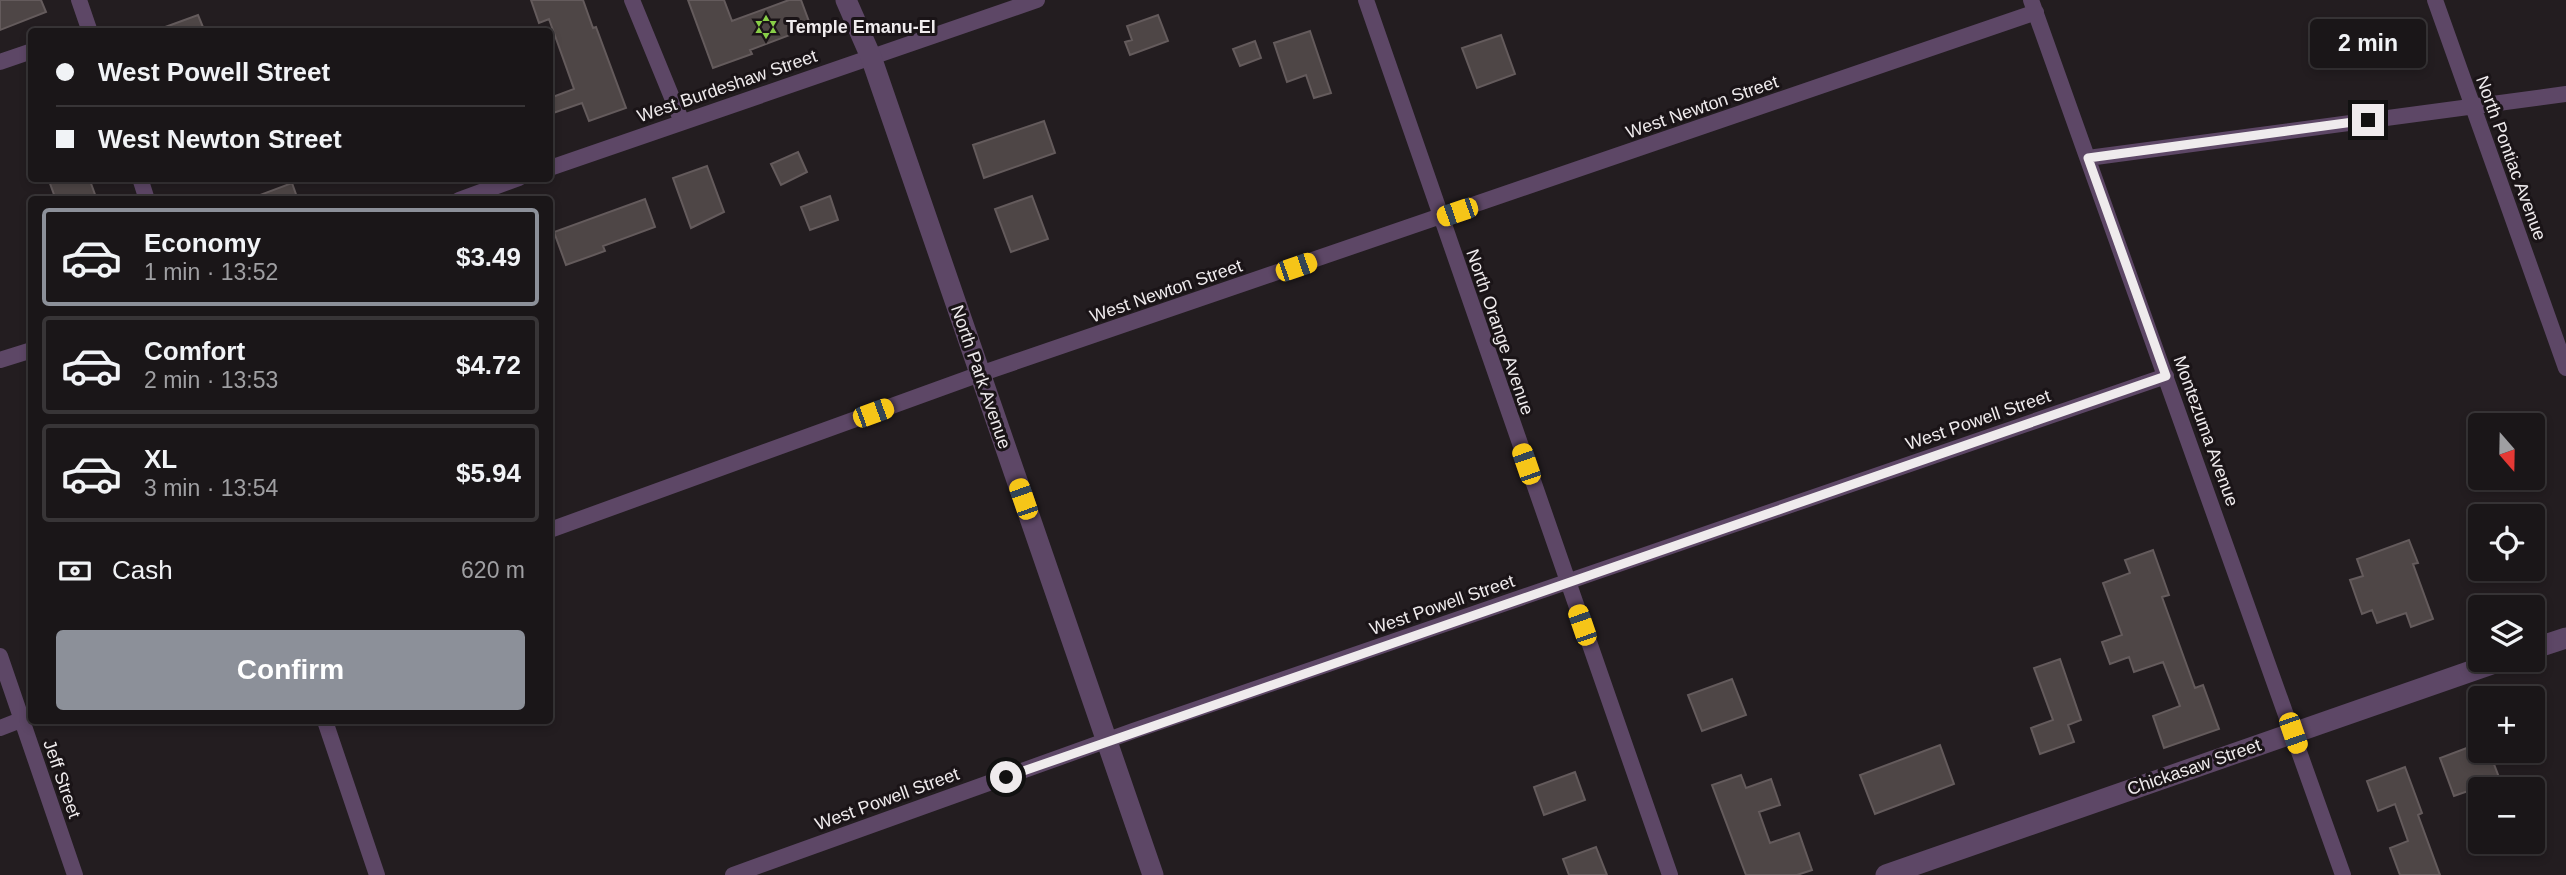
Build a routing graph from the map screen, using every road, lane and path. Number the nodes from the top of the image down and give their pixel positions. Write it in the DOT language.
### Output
graph roads {
  1 [pos="79,0"];
  2 [pos="632,0"];
  3 [pos="846,0"];
  4 [pos="1037,0"];
  5 [pos="1366,0"];
  6 [pos="2435,0"];
  7 [pos="2033,6"];
  8 [pos="88,28"];
  9 [pos="28,52"];
  10 [pos="872,57"];
  11 [pos="0,62"];
  12 [pos="2566,94"];
  13 [pos="2473,106"];
  14 [pos="682,122"];
  15 [pos="2088,158"];
  16 [pos="553,167"];
  17 [pos="508,182"];
  18 [pos="470,196"];
  19 [pos="1440,218"];
  20 [pos="28,351"];
  21 [pos="0,360"];
  22 [pos="2566,368"];
  23 [pos="980,374"];
  24 [pos="2166,376"];
  25 [pos="553,529"];
  26 [pos="1567,582"];
  27 [pos="2566,638"];
  28 [pos="2545,645"];
  29 [pos="0,656"];
  30 [pos="2468,672"];
  31 [pos="26,718"];
  32 [pos="326,724"];
  33 [pos="0,728"];
  34 [pos="2293,733"];
  35 [pos="1107,740"];
  36 [pos="75,875"];
  37 [pos="377,875"];
  38 [pos="733,875"];
  39 [pos="1153,875"];
  40 [pos="1670,875"];
  41 [pos="1886,875"];
  42 [pos="2343,875"];
  1 -- 8 [label="street"];
  2 -- 14 [label="street"];
  3 -- 10 [label="street, North Park Avenue"];
  4 -- 10 [label="street, West Burdeshaw Street"];
  5 -- 19 [label="street, North Orange Avenue"];
  6 -- 13 [label="street, North Pontiac Avenue"];
  7 -- 15 [label="street, Montezuma Avenue"];
  7 -- 19 [label="street, West Newton Street"];
  9 -- 11 [label="street"];
  10 -- 14 [label="street, West Burdeshaw Street"];
  10 -- 23 [label="street, North Park Avenue"];
  12 -- 13 [label="street"];
  13 -- 15 [label="street"];
  13 -- 22 [label="street, North Pontiac Avenue"];
  14 -- 16 [label="street, West Burdeshaw Street"];
  15 -- 24 [label="street, Montezuma Avenue"];
  17 -- 18 [label="street"];
  19 -- 23 [label="street, West Newton Street"];
  19 -- 26 [label="street, North Orange Avenue"];
  20 -- 21 [label="street"];
  23 -- 25 [label="street, West Newton Street"];
  23 -- 35 [label="street, North Park Avenue"];
  24 -- 26 [label="street, West Powell Street"];
  24 -- 34 [label="street, Montezuma Avenue"];
  26 -- 35 [label="street, West Powell Street"];
  26 -- 40 [label="street, North Orange Avenue"];
  27 -- 28 [label="street"];
  29 -- 31 [label="street, Jeff Street"];
  30 -- 34 [label="street, Chickasaw Street"];
  31 -- 33 [label="street"];
  31 -- 36 [label="street, Jeff Street"];
  32 -- 37 [label="street"];
  34 -- 41 [label="street, Chickasaw Street"];
  34 -- 42 [label="street, Montezuma Avenue"];
  35 -- 38 [label="street, West Powell Street"];
  35 -- 39 [label="street, North Park Avenue"];
}
